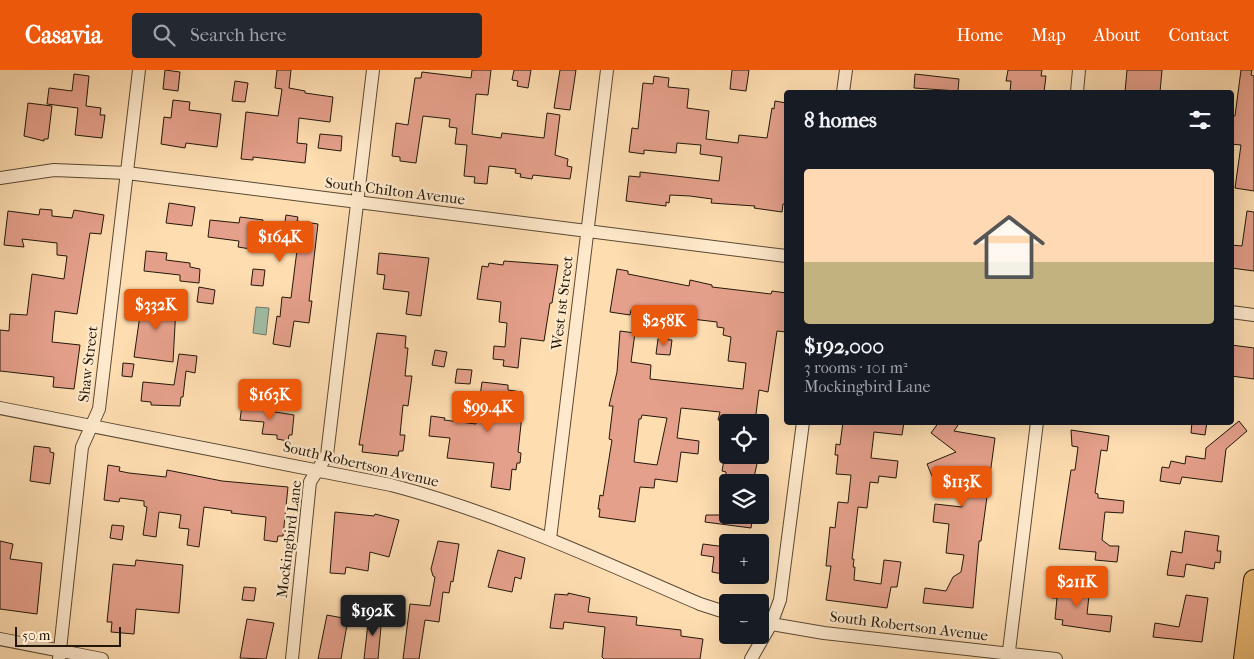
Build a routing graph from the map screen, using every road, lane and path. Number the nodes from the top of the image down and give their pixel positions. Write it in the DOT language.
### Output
graph roads {
  1 [pos="139,70"];
  2 [pos="373,70"];
  3 [pos="608,70"];
  4 [pos="846,70"];
  5 [pos="1079,70"];
  6 [pos="843,90"];
  7 [pos="1077,90"];
  8 [pos="127,173"];
  9 [pos="0,178"];
  10 [pos="357,203"];
  11 [pos="587,232"];
  12 [pos="784,256"];
  13 [pos="1234,312"];
  14 [pos="1254,315"];
  15 [pos="0,408"];
  16 [pos="803,425"];
  17 [pos="1037,425"];
  18 [pos="91,426"];
  19 [pos="317,470"];
  20 [pos="550,539"];
  21 [pos="1254,580"];
  22 [pos="719,610"];
  23 [pos="769,618"];
  24 [pos="769,624"];
  25 [pos="0,639"];
  26 [pos="757,644"];
  27 [pos="59,655"];
  28 [pos="1009,656"];
  29 [pos="102,659"];
  30 [pos="292,659"];
  31 [pos="751,659"];
  32 [pos="1056,659"];
  33 [pos="1244,659"];
  1 -- 8 [label="street, Shaw Street"];
  2 -- 10 [label="street, Mockingbird Lane"];
  3 -- 11 [label="street, West 1st Street"];
  4 -- 6 [label="street"];
  5 -- 7 [label="street"];
  8 -- 9 [label="street, South Chilton Avenue"];
  8 -- 10 [label="street, South Chilton Avenue"];
  8 -- 18 [label="street, Shaw Street"];
  10 -- 11 [label="street, South Chilton Avenue"];
  10 -- 19 [label="street, Mockingbird Lane"];
  11 -- 12 [label="street, South Chilton Avenue"];
  11 -- 20 [label="street, West 1st Street"];
  13 -- 14 [label="street"];
  15 -- 18 [label="street, South Robertson Avenue"];
  16 -- 23 [label="street"];
  17 -- 28 [label="street"];
  18 -- 19 [label="street, South Robertson Avenue"];
  18 -- 27 [label="street, Shaw Street"];
  19 -- 20 [label="street, South Robertson Avenue"];
  19 -- 30 [label="street, Mockingbird Lane"];
  20 -- 22 [label="street, South Robertson Avenue"];
  21 -- 33 [label="main road"];
  24 -- 28 [label="street, South Robertson Avenue"];
  25 -- 27 [label="street"];
  26 -- 31 [label="street"];
  27 -- 29 [label="street"];
  28 -- 32 [label="street, South Robertson Avenue"];
}
